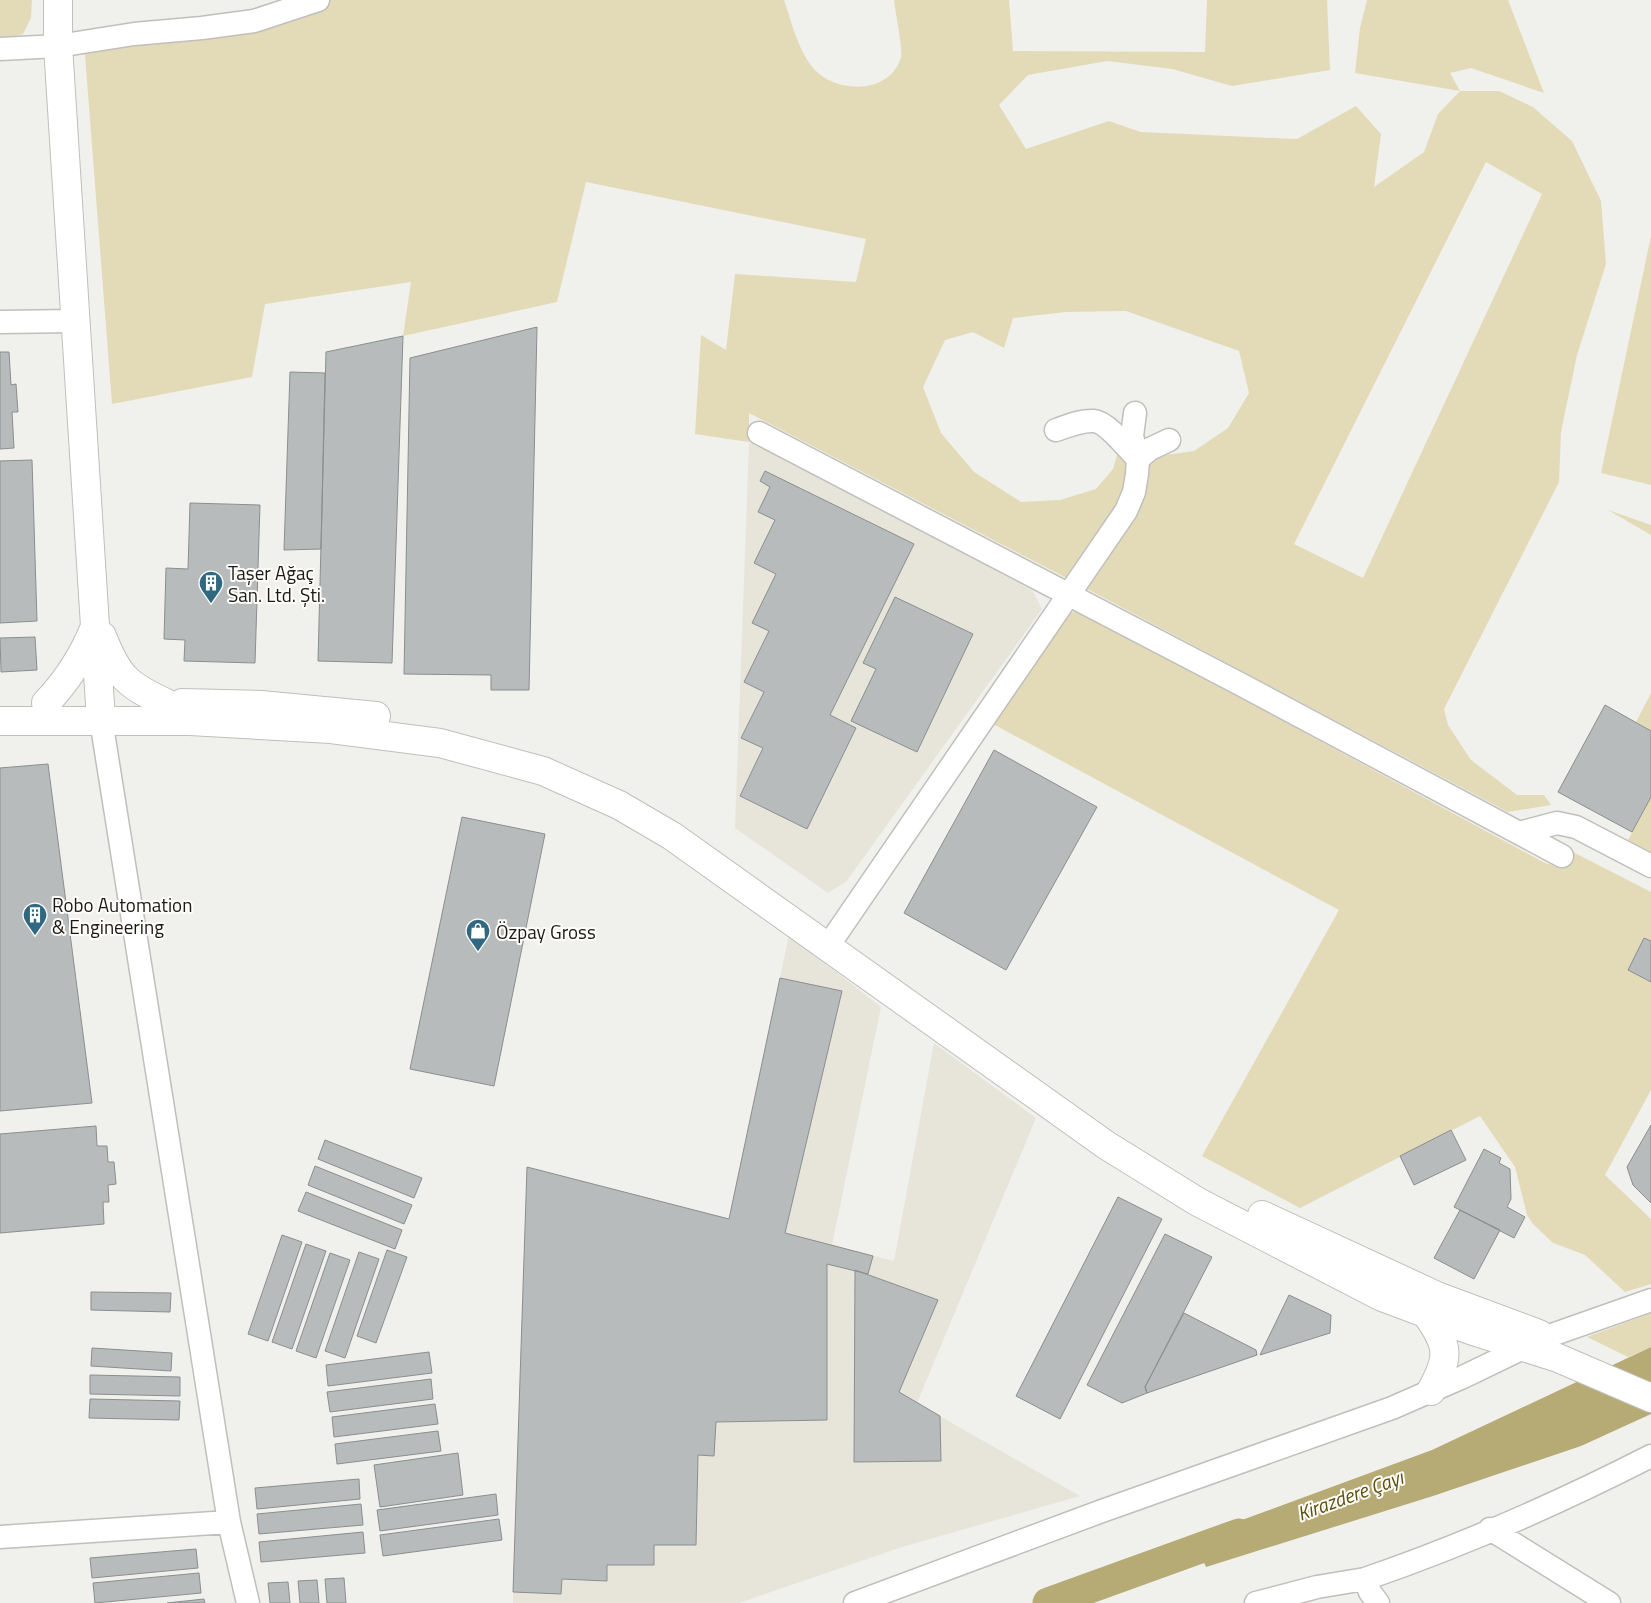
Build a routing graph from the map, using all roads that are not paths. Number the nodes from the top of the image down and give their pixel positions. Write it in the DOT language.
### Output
graph roads {
  1 [pos="58,0"];
  2 [pos="318,0"];
  3 [pos="58,46"];
  4 [pos="0,49"];
  5 [pos="76,321"];
  6 [pos="0,322"];
  7 [pos="1135,414"];
  8 [pos="1056,430"];
  9 [pos="759,433"];
  10 [pos="1169,440"];
  11 [pos="1138,459"];
  12 [pos="1068,594"];
  13 [pos="96,623"];
  14 [pos="46,703"];
  15 [pos="166,703"];
  16 [pos="0,704"];
  17 [pos="100,711"];
  18 [pos="0,721"];
  19 [pos="1519,833"];
  20 [pos="1562,856"];
  21 [pos="1651,866"];
  22 [pos="833,940"];
  23 [pos="1651,1300"];
  24 [pos="1427,1315"];
  25 [pos="1550,1347"];
  26 [pos="1651,1381"];
  27 [pos="1431,1391"];
  28 [pos="1651,1398"];
  29 [pos="1651,1456"];
  30 [pos="230,1522"];
  31 [pos="1490,1529"];
  32 [pos="0,1537"];
  33 [pos="1365,1579"];
  34 [pos="248,1603"];
  35 [pos="856,1603"];
  36 [pos="1256,1603"];
  37 [pos="1378,1603"];
  38 [pos="1609,1603"];
  1 -- 3 [label="main road"];
  2 -- 3 [label="street"];
  3 -- 4 [label="street"];
  3 -- 5 [label="main road"];
  5 -- 6 [label="street"];
  5 -- 13 [label="main road"];
  7 -- 11 [label="street"];
  8 -- 11 [label="street"];
  9 -- 12 [label="street"];
  10 -- 11 [label="street"];
  11 -- 12 [label="street"];
  12 -- 19 [label="street"];
  12 -- 22 [label="street"];
  13 -- 14 [label="main road"];
  13 -- 15 [label="main road"];
  13 -- 17 [label="main road"];
  14 -- 16 [label="main road"];
  14 -- 17 [label="main road"];
  15 -- 17 [label="main road"];
  15 -- 22 [label="main road"];
  17 -- 18 [label="main road"];
  17 -- 22 [label="main road"];
  17 -- 30 [label="street"];
  19 -- 20 [label="street"];
  19 -- 21 [label="street"];
  22 -- 24 [label="main road"];
  22 -- 25 [label="main road"];
  23 -- 25 [label="street"];
  24 -- 25 [label="main road"];
  24 -- 27 [label="main road"];
  25 -- 26 [label="main road"];
  25 -- 27 [label="street"];
  25 -- 28 [label="main road"];
  27 -- 35 [label="street"];
  29 -- 31 [label="street"];
  30 -- 32 [label="street"];
  30 -- 34 [label="street"];
  31 -- 33 [label="street"];
  31 -- 38 [label="street"];
  33 -- 36 [label="street"];
  33 -- 37 [label="street"];
}
